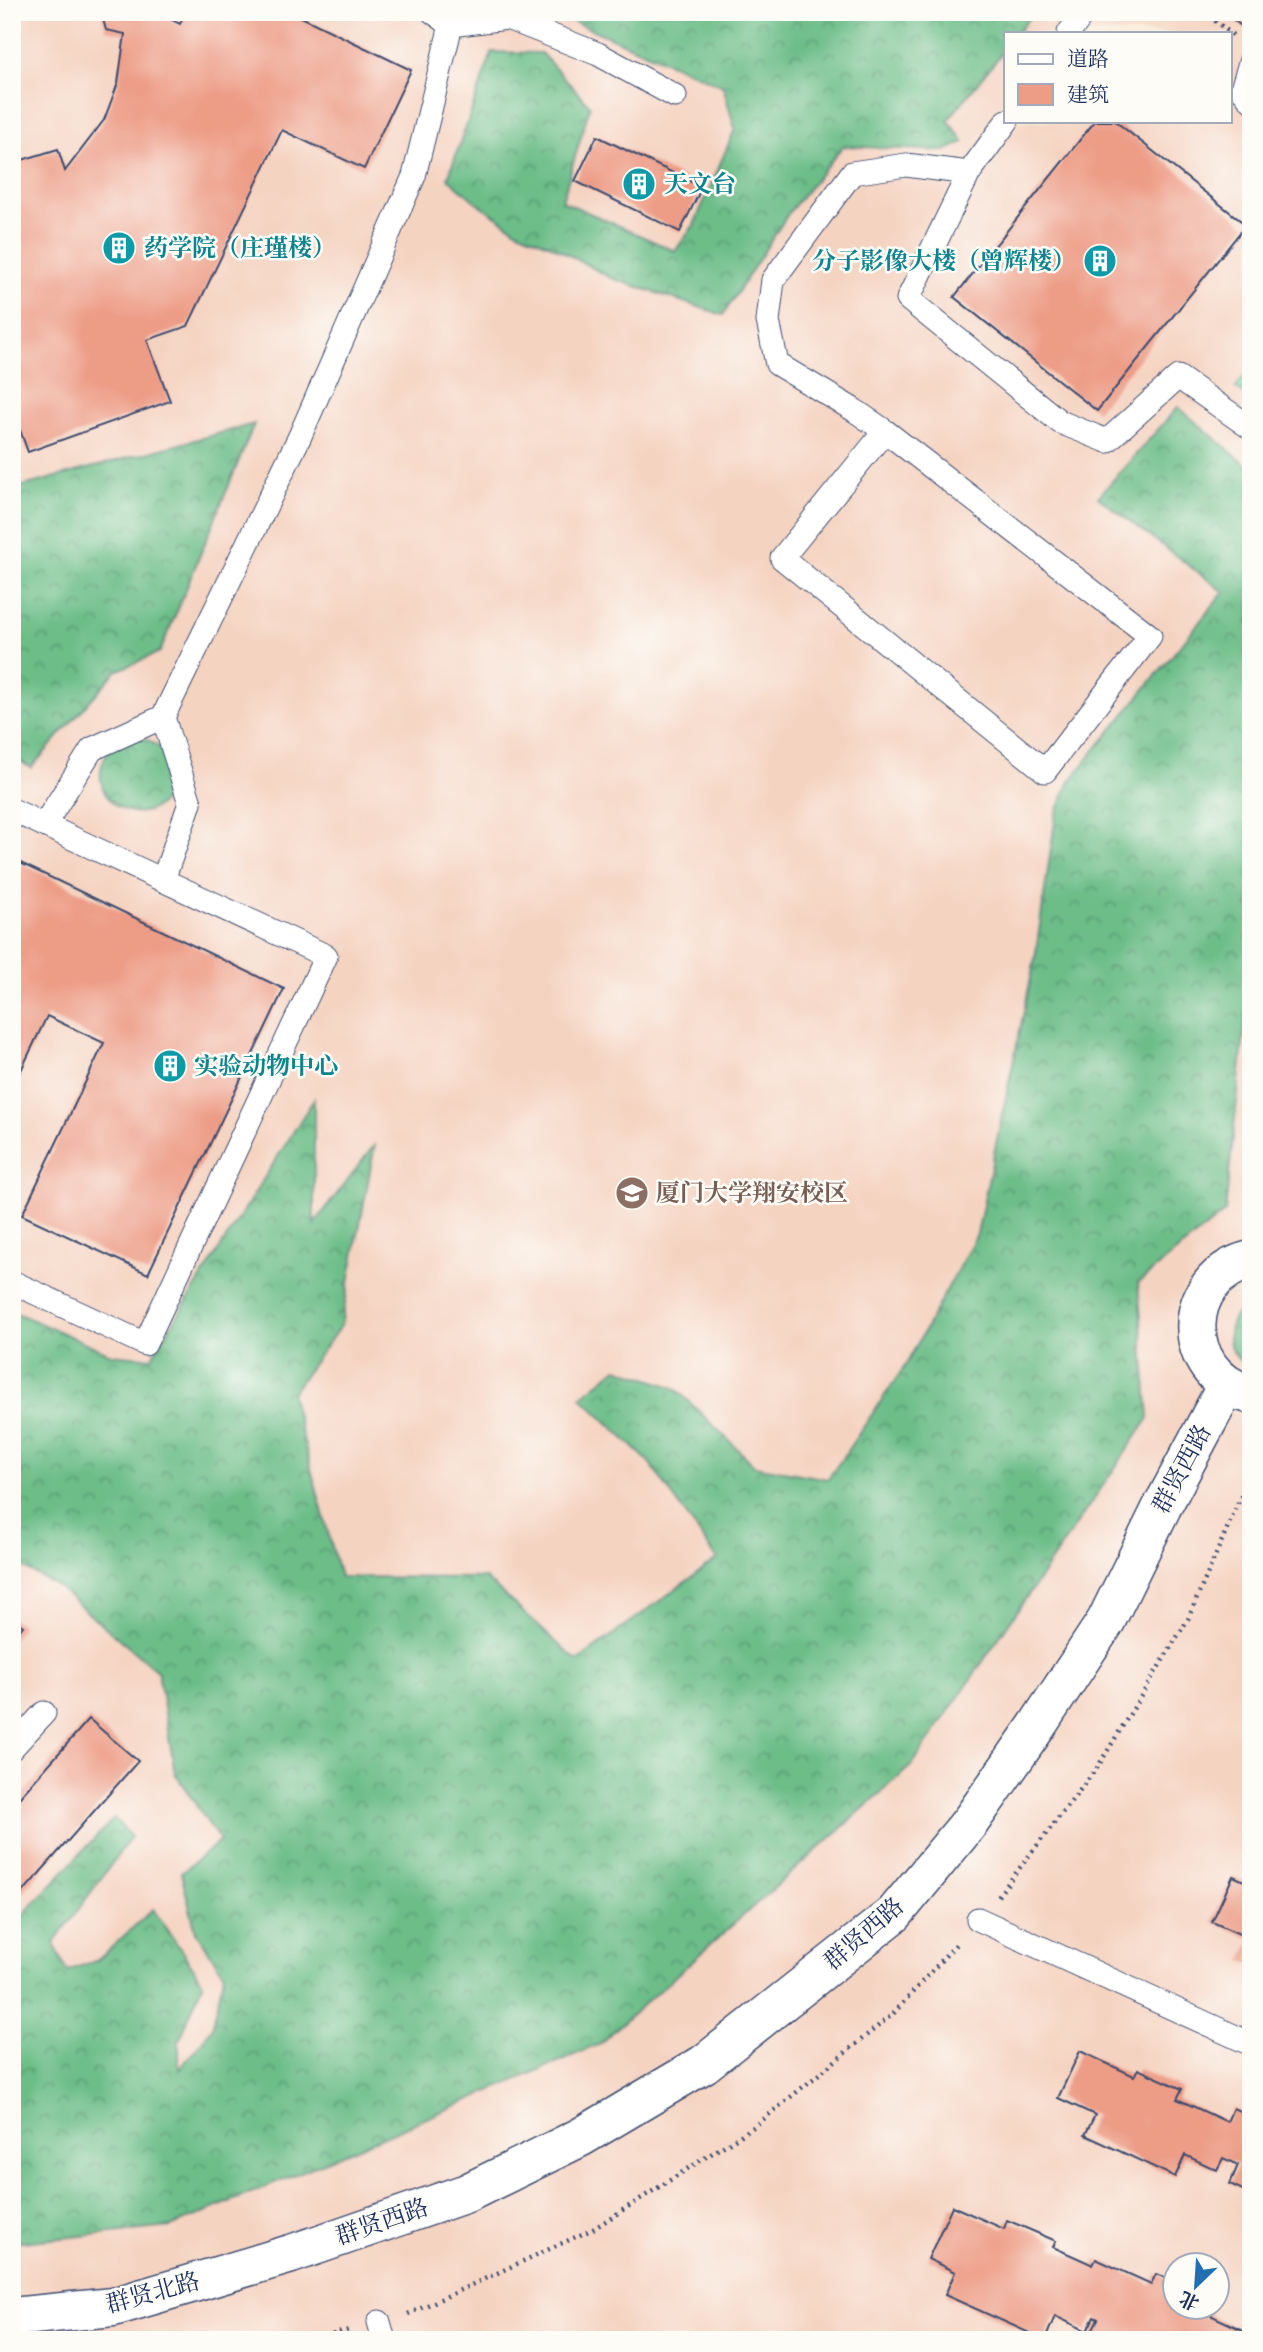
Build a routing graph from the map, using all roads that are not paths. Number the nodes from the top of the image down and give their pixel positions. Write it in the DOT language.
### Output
graph roads {
  1 [pos="1084,12"];
  2 [pos="442,19"];
  3 [pos="1070,32"];
  4 [pos="1246,51"];
  5 [pos="675,96"];
  6 [pos="1251,100"];
  7 [pos="1006,122"];
  8 [pos="970,173"];
  9 [pos="1251,428"];
  10 [pos="885,431"];
  11 [pos="163,717"];
  12 [pos="12,810"];
  13 [pos="44,825"];
  14 [pos="163,880"];
  15 [pos="1251,1260"];
  16 [pos="12,1282"];
  17 [pos="1239,1390"];
  18 [pos="44,1713"];
  19 [pos="12,1748"];
  20 [pos="978,1919"];
  21 [pos="1251,2044"];
  22 [pos="291,2254"];
  23 [pos="12,2317"];
  1 -- 3 [label="lane"];
  2 -- 5 [label="lane"];
  2 -- 11 [label="lane"];
  4 -- 6 [label="lane"];
  7 -- 8 [label="lane"];
  8 -- 9 [label="lane"];
  8 -- 10 [label="lane"];
  10 -- 10 [label="lane"];
  11 -- 13 [label="lane"];
  11 -- 14 [label="lane"];
  12 -- 13 [label="lane"];
  13 -- 14 [label="lane"];
  14 -- 16 [label="lane"];
  15 -- 17 [label="street"];
  17 -- 22 [label="street, 群贤西路"];
  18 -- 19 [label="lane"];
  20 -- 21 [label="lane"];
  22 -- 23 [label="street, 群贤北路"];
}
